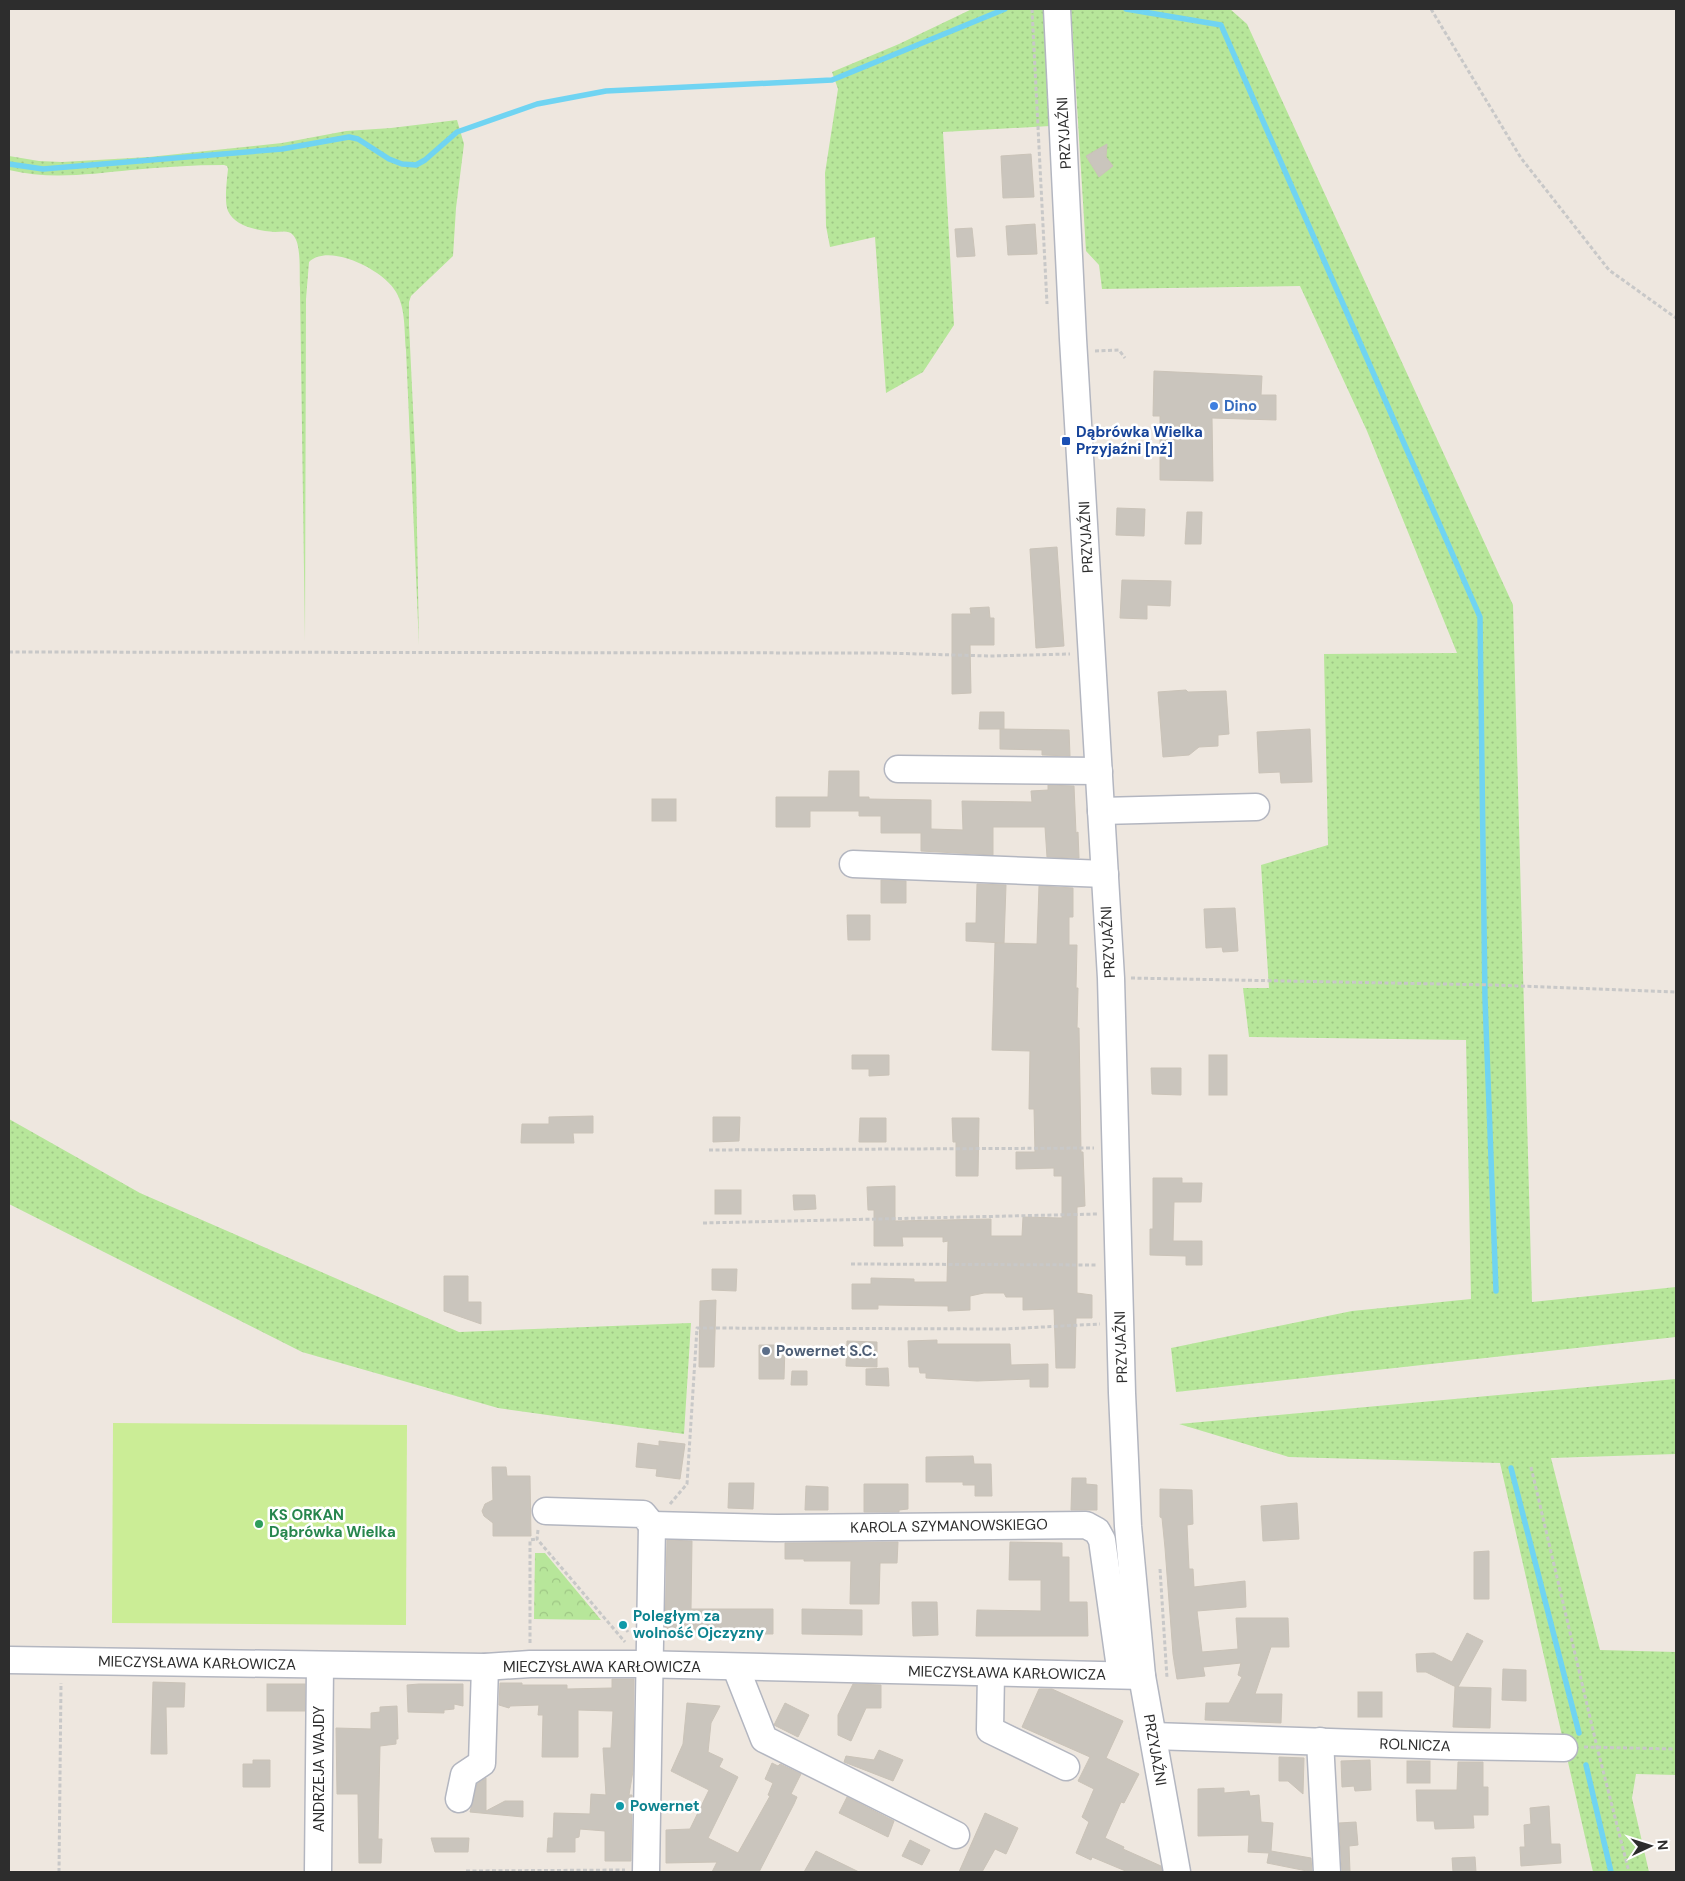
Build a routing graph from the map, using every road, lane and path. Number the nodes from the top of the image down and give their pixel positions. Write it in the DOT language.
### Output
graph roads {
  1 [pos="1057,9"];
  2 [pos="1431,9"];
  3 [pos="1676,318"];
  4 [pos="9,652"];
  5 [pos="1093,653"];
  6 [pos="898,769"];
  7 [pos="1099,772"];
  8 [pos="1256,808"];
  9 [pos="1101,811"];
  10 [pos="853,864"];
  11 [pos="1105,874"];
  12 [pos="1110,978"];
  13 [pos="1676,992"];
  14 [pos="1116,1147"];
  15 [pos="709,1150"];
  16 [pos="1118,1214"];
  17 [pos="703,1223"];
  18 [pos="851,1264"];
  19 [pos="1118,1265"];
  20 [pos="1120,1323"];
  21 [pos="1531,1467"];
  22 [pos="546,1511"];
  23 [pos="652,1525"];
  24 [pos="538,1540"];
  25 [pos="9,1660"];
  26 [pos="61,1662"];
  27 [pos="530,1664"];
  28 [pos="320,1665"];
  29 [pos="644,1665"];
  30 [pos="485,1667"];
  31 [pos="736,1668"];
  32 [pos="991,1673"];
  33 [pos="1132,1676"];
  34 [pos="1153,1736"];
  35 [pos="1320,1741"];
  36 [pos="1597,1747"];
  37 [pos="1564,1748"];
  38 [pos="1676,1749"];
  39 [pos="1066,1767"];
  40 [pos="459,1799"];
  41 [pos="956,1835"];
  42 [pos="466,1870"];
  43 [pos="648,1871"];
  44 [pos="59,1872"];
  45 [pos="318,1872"];
  46 [pos="1177,1872"];
  47 [pos="1327,1872"];
  48 [pos="1629,1872"];
  1 -- 5 [label="street, PRZYJAŹNI"];
  2 -- 3 [label="path"];
  4 -- 5 [label="path"];
  5 -- 7 [label="street, PRZYJAŹNI"];
  6 -- 7 [label="street"];
  7 -- 9 [label="street, PRZYJAŹNI"];
  8 -- 9 [label="street"];
  9 -- 11 [label="street, PRZYJAŹNI"];
  10 -- 11 [label="street"];
  11 -- 12 [label="street, PRZYJAŹNI"];
  12 -- 13 [label="path"];
  12 -- 14 [label="street, PRZYJAŹNI"];
  14 -- 15 [label="path"];
  14 -- 16 [label="street, PRZYJAŹNI"];
  16 -- 17 [label="path"];
  16 -- 19 [label="street, PRZYJAŹNI"];
  18 -- 19 [label="path"];
  19 -- 20 [label="street, PRZYJAŹNI"];
  20 -- 23 [label="path"];
  20 -- 33 [label="street, PRZYJAŹNI"];
  21 -- 36 [label="path"];
  22 -- 23 [label="street"];
  22 -- 24 [label="path"];
  23 -- 29 [label="street"];
  23 -- 33 [label="street, KAROLA SZYMANOWSKIEGO"];
  24 -- 27 [label="path"];
  24 -- 29 [label="path"];
  25 -- 26 [label="street, MIECZYSŁAWA KARŁOWICZA"];
  26 -- 28 [label="street, MIECZYSŁAWA KARŁOWICZA"];
  26 -- 44 [label="path"];
  27 -- 29 [label="street, MIECZYSŁAWA KARŁOWICZA"];
  27 -- 30 [label="street, MIECZYSŁAWA KARŁOWICZA"];
  28 -- 30 [label="street, MIECZYSŁAWA KARŁOWICZA"];
  28 -- 45 [label="street, ANDRZEJA WAJDY"];
  29 -- 31 [label="street, MIECZYSŁAWA KARŁOWICZA"];
  29 -- 43 [label="street"];
  30 -- 40 [label="street"];
  31 -- 32 [label="street, MIECZYSŁAWA KARŁOWICZA"];
  31 -- 41 [label="street"];
  32 -- 33 [label="street, MIECZYSŁAWA KARŁOWICZA"];
  32 -- 39 [label="street"];
  33 -- 34 [label="street, PRZYJAŹNI"];
  34 -- 35 [label="street, ROLNICZA"];
  34 -- 46 [label="street, PRZYJAŹNI"];
  35 -- 37 [label="street, ROLNICZA"];
  35 -- 47 [label="street"];
  36 -- 37 [label="path"];
  36 -- 38 [label="path"];
  36 -- 48 [label="path"];
  42 -- 43 [label="path"];
}
